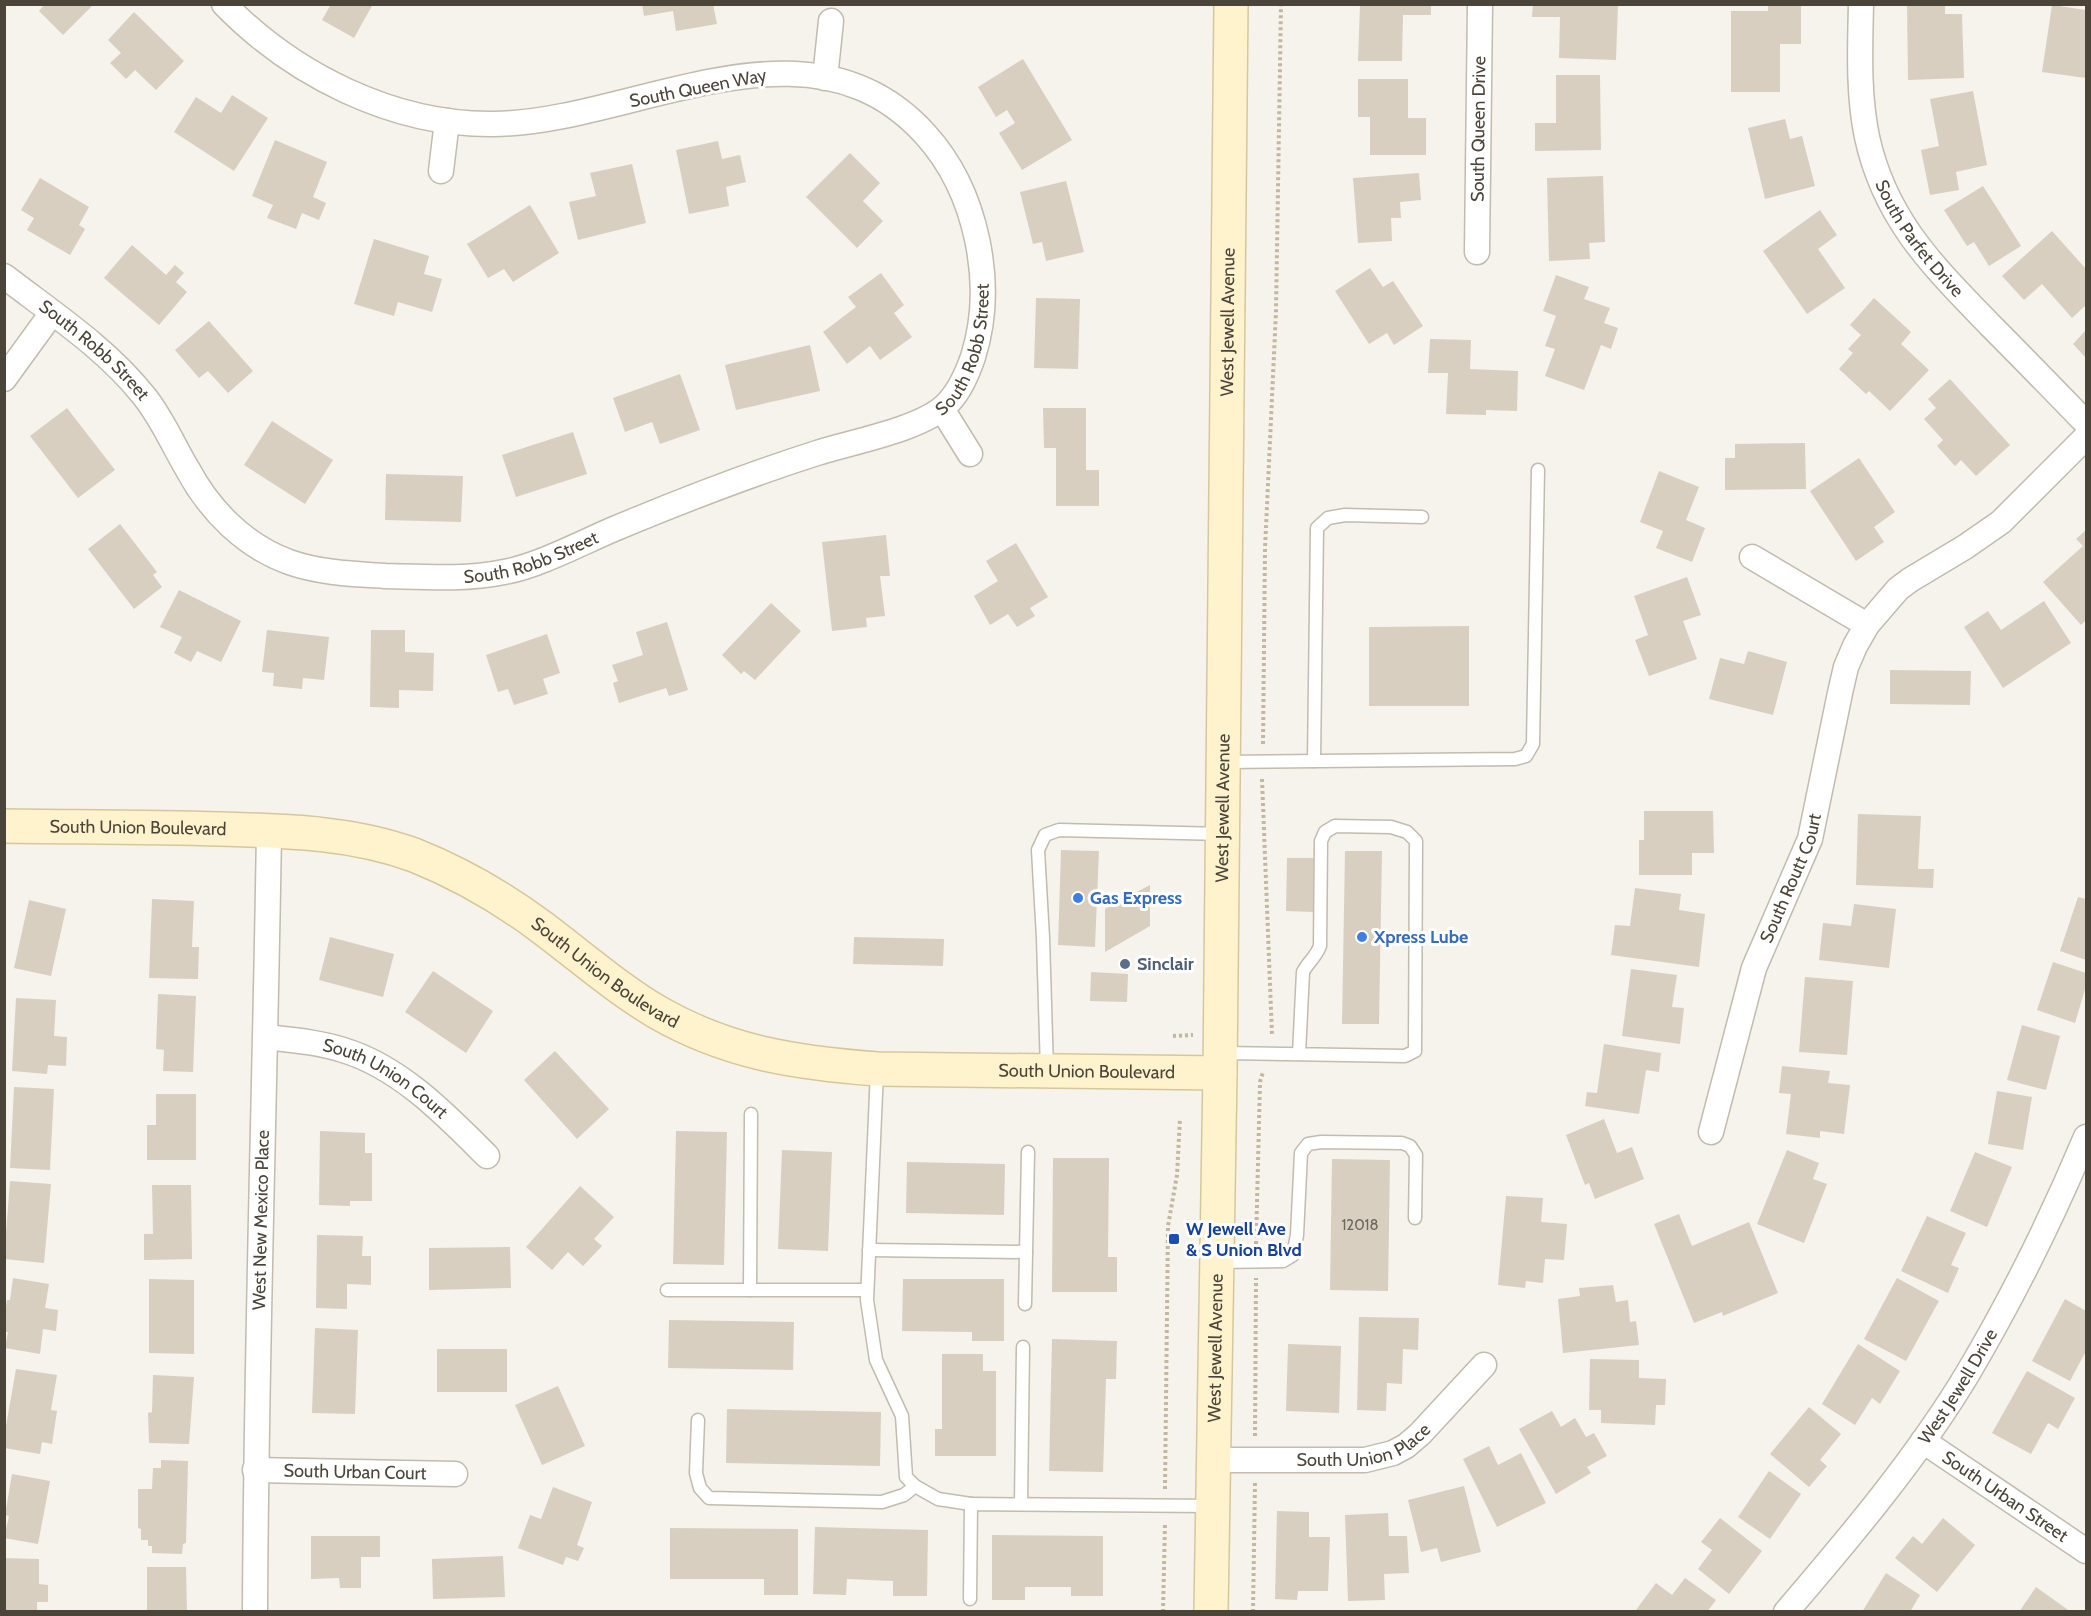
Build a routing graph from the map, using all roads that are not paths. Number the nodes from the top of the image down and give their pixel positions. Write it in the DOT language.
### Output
graph roads {
  1 [pos="224,4"];
  2 [pos="1231,4"];
  3 [pos="1480,4"];
  4 [pos="1861,4"];
  5 [pos="831,21"];
  6 [pos="825,78"];
  7 [pos="447,121"];
  8 [pos="441,171"];
  9 [pos="966,203"];
  10 [pos="1477,252"];
  11 [pos="4,276"];
  12 [pos="52,313"];
  13 [pos="4,379"];
  14 [pos="942,409"];
  15 [pos="2086,423"];
  16 [pos="2086,437"];
  17 [pos="970,454"];
  18 [pos="1538,470"];
  19 [pos="1422,517"];
  20 [pos="1752,557"];
  21 [pos="1867,625"];
  22 [pos="1314,761"];
  23 [pos="1224,762"];
  24 [pos="4,826"];
  25 [pos="268,830"];
  26 [pos="1223,834"];
  27 [pos="266,1038"];
  28 [pos="1299,1054"];
  29 [pos="1220,1063"];
  30 [pos="877,1069"];
  31 [pos="1047,1072"];
  32 [pos="751,1114"];
  33 [pos="1711,1132"];
  34 [pos="2086,1137"];
  35 [pos="1028,1152"];
  36 [pos="487,1156"];
  37 [pos="1415,1218"];
  38 [pos="868,1250"];
  39 [pos="1026,1252"];
  40 [pos="1216,1262"];
  41 [pos="667,1290"];
  42 [pos="750,1290"];
  43 [pos="867,1290"];
  44 [pos="1025,1305"];
  45 [pos="1023,1347"];
  46 [pos="1484,1365"];
  47 [pos="698,1420"];
  48 [pos="1923,1441"];
  49 [pos="1213,1460"];
  50 [pos="255,1470"];
  51 [pos="455,1474"];
  52 [pos="915,1486"];
  53 [pos="971,1504"];
  54 [pos="1021,1504"];
  55 [pos="1213,1506"];
  56 [pos="2086,1551"];
  57 [pos="970,1599"];
  58 [pos="255,1611"];
  59 [pos="1211,1611"];
  60 [pos="1786,1611"];
  1 -- 7 [label="street, South Queen Way"];
  2 -- 23 [label="main road, West Jewell Avenue"];
  3 -- 10 [label="street, South Queen Drive"];
  4 -- 15 [label="street, South Parfet Drive"];
  5 -- 6 [label="street"];
  6 -- 7 [label="street, South Queen Way"];
  6 -- 9 [label="street, South Queen Way"];
  7 -- 8 [label="street"];
  9 -- 14 [label="street, South Robb Street"];
  11 -- 12 [label="street, South Robb Street"];
  12 -- 13 [label="street"];
  12 -- 14 [label="street, South Robb Street"];
  14 -- 17 [label="street"];
  16 -- 21 [label="street, South Routt Court"];
  18 -- 22 [label="lane"];
  19 -- 22 [label="lane"];
  20 -- 21 [label="street"];
  21 -- 33 [label="street, South Routt Court"];
  22 -- 23 [label="lane"];
  23 -- 26 [label="main road, West Jewell Avenue"];
  24 -- 25 [label="main road, South Union Boulevard"];
  25 -- 27 [label="street, West New Mexico Place"];
  25 -- 30 [label="main road, South Union Boulevard"];
  26 -- 29 [label="main road, West Jewell Avenue"];
  26 -- 31 [label="lane"];
  27 -- 36 [label="street, South Union Court"];
  27 -- 50 [label="street, West New Mexico Place"];
  28 -- 28 [label="lane"];
  28 -- 29 [label="lane"];
  29 -- 31 [label="main road, South Union Boulevard"];
  29 -- 40 [label="main road, West Jewell Avenue"];
  30 -- 31 [label="main road, South Union Boulevard"];
  30 -- 38 [label="lane"];
  32 -- 42 [label="lane"];
  34 -- 48 [label="street, West Jewell Drive"];
  35 -- 39 [label="lane"];
  37 -- 40 [label="lane"];
  38 -- 39 [label="lane"];
  38 -- 43 [label="lane"];
  39 -- 44 [label="lane"];
  40 -- 49 [label="main road, West Jewell Avenue"];
  41 -- 42 [label="lane"];
  42 -- 43 [label="lane"];
  43 -- 52 [label="lane"];
  45 -- 54 [label="lane"];
  46 -- 49 [label="street, South Union Place"];
  47 -- 52 [label="lane"];
  48 -- 56 [label="street, South Urban Street"];
  48 -- 60 [label="street, West Jewell Drive"];
  49 -- 55 [label="main road, West Jewell Avenue"];
  50 -- 51 [label="street, South Urban Court"];
  50 -- 58 [label="street, West New Mexico Place"];
  52 -- 53 [label="lane"];
  53 -- 54 [label="lane"];
  53 -- 57 [label="lane"];
  54 -- 55 [label="lane"];
  55 -- 59 [label="main road, West Jewell Avenue"];
}
